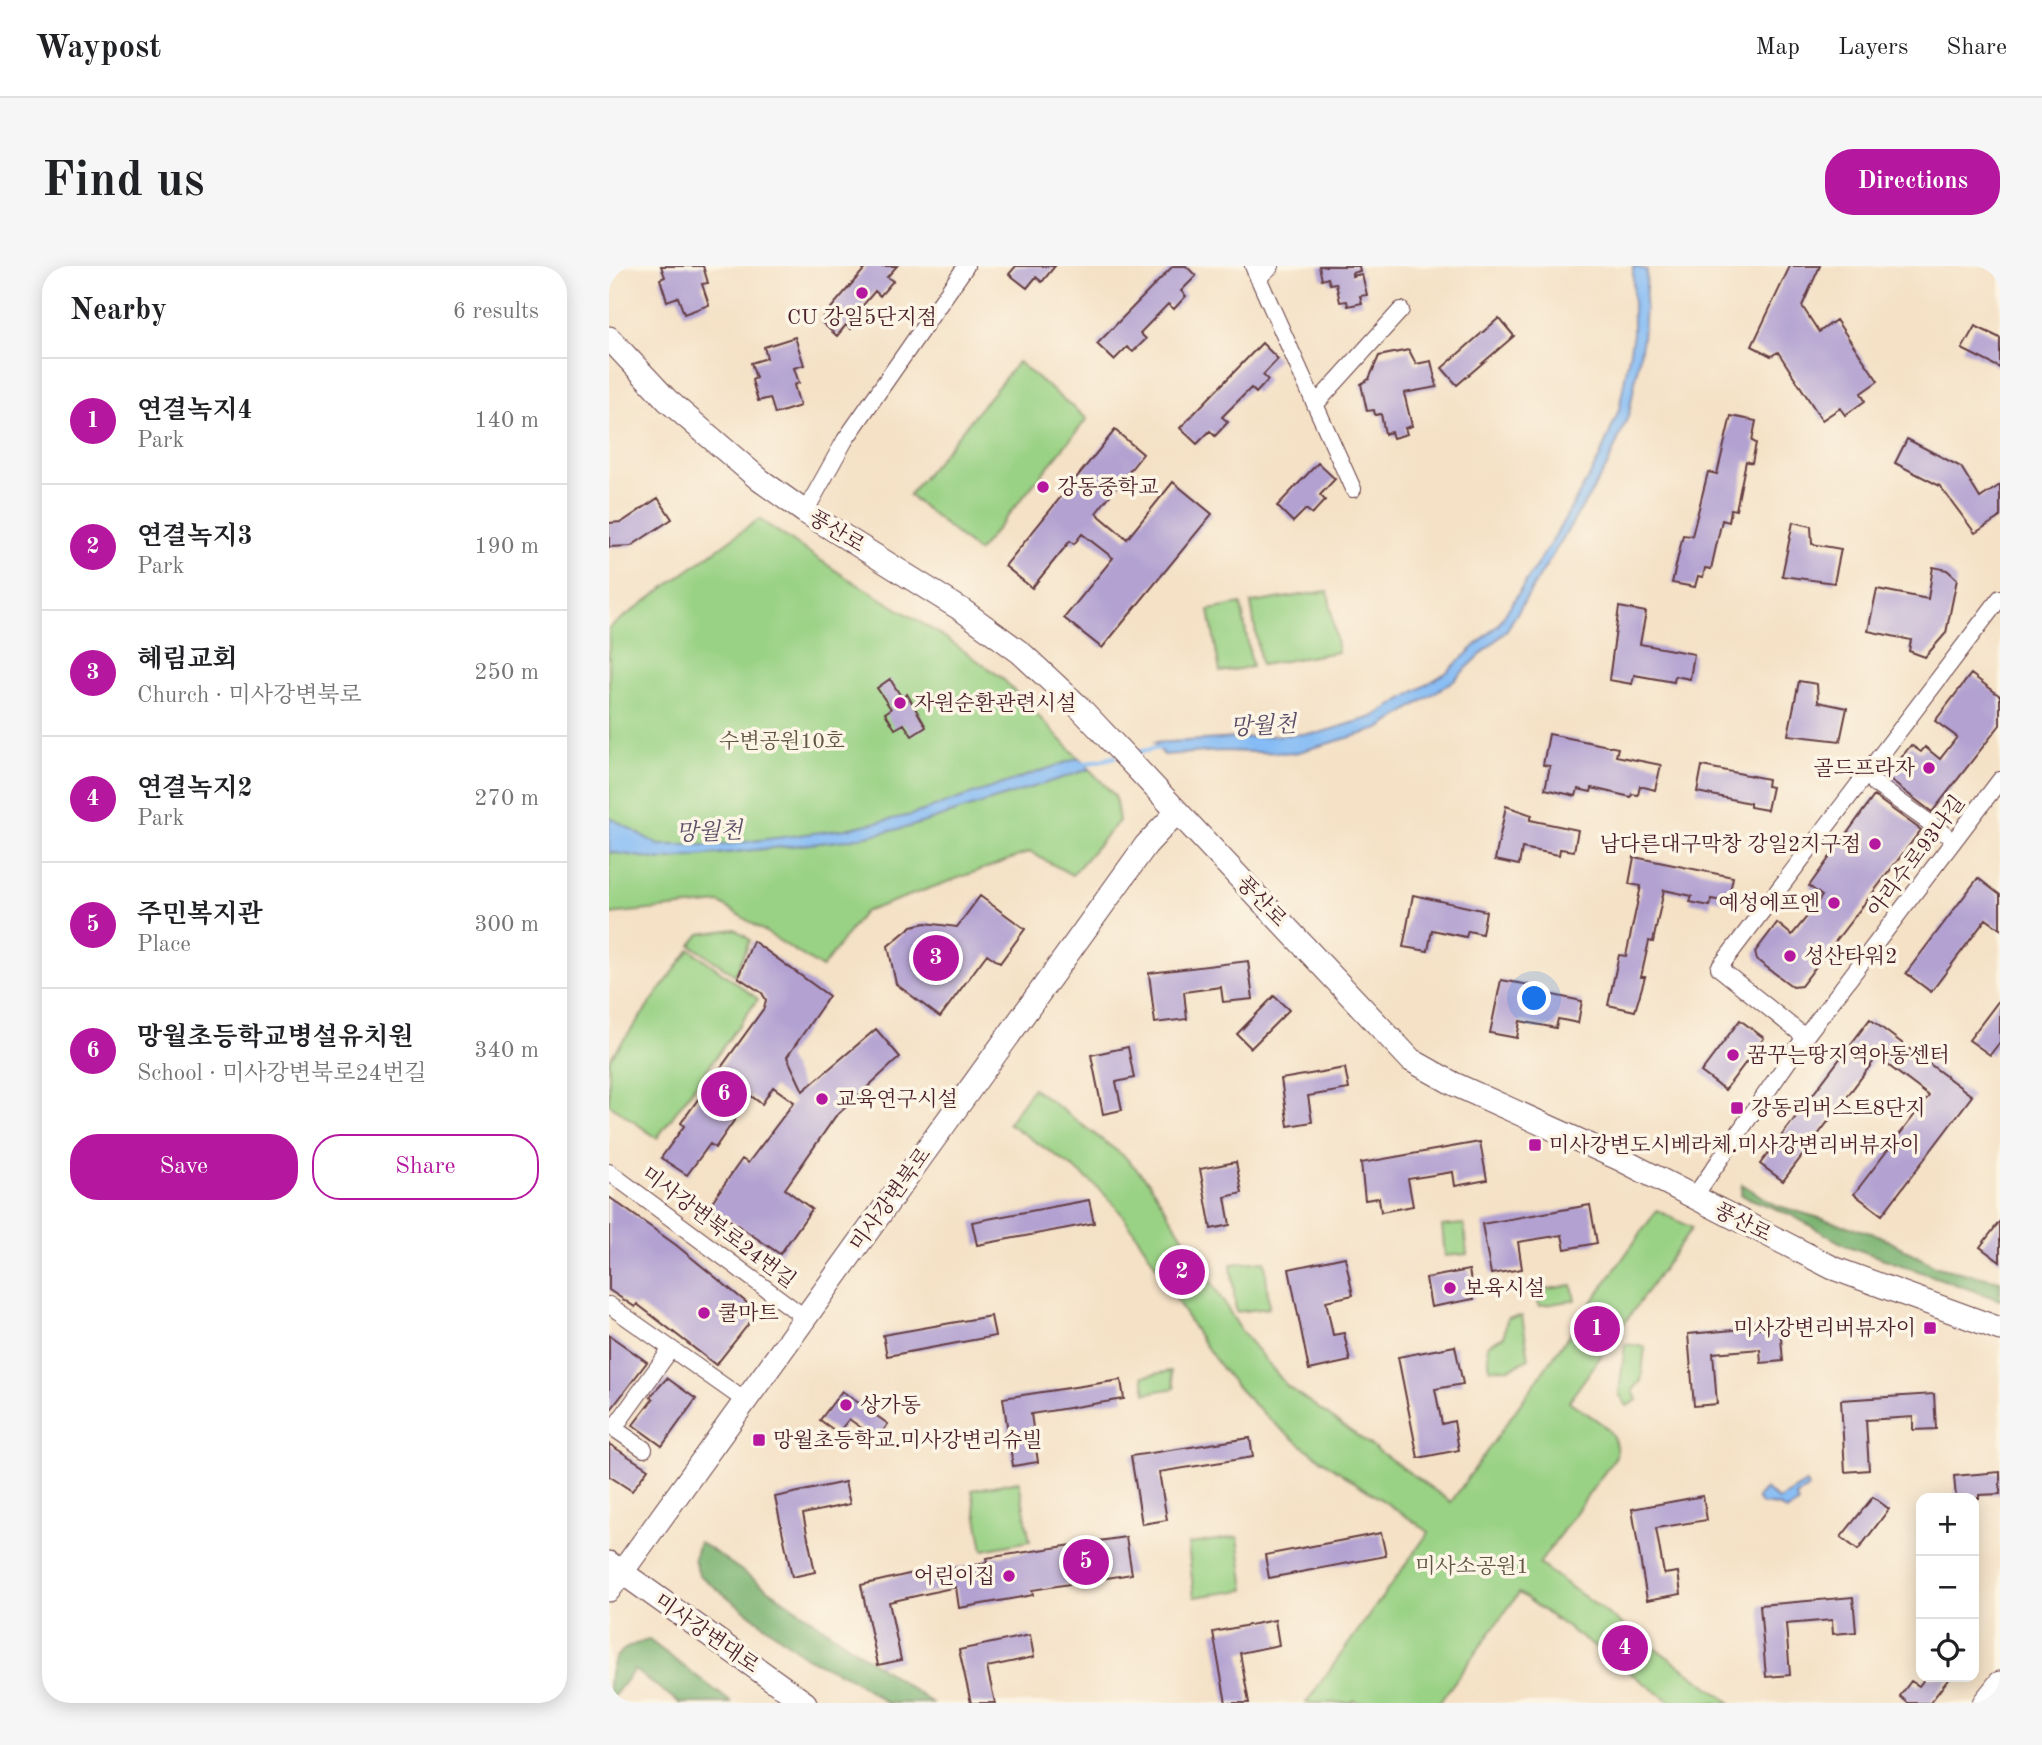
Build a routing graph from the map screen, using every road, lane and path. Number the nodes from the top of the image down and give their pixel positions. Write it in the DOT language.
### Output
graph roads {
  1 [pos="1271,266"];
  2 [pos="960,268"];
  3 [pos="1255,272"];
  4 [pos="1401,310"];
  5 [pos="609,338"];
  6 [pos="1315,405"];
  7 [pos="1353,489"];
  8 [pos="805,512"];
  9 [pos="2000,598"];
  10 [pos="2000,780"];
  11 [pos="1875,784"];
  12 [pos="1176,813"];
  13 [pos="1944,833"];
  14 [pos="1805,1037"];
  15 [pos="609,1172"];
  16 [pos="1694,1197"];
  17 [pos="609,1305"];
  18 [pos="804,1317"];
  19 [pos="2000,1329"];
  20 [pos="671,1349"];
  21 [pos="744,1400"];
  22 [pos="611,1426"];
  23 [pos="644,1449"];
  24 [pos="613,1575"];
  25 [pos="2000,1683"];
  26 [pos="806,1703"];
  27 [pos="1984,1703"];
  1 -- 3 [label="street"];
  2 -- 8 [label="street"];
  3 -- 6 [label="street"];
  4 -- 6 [label="street"];
  5 -- 8 [label="street, 풍산로"];
  6 -- 7 [label="street"];
  8 -- 12 [label="street, 풍산로"];
  9 -- 14 [label="street"];
  10 -- 14 [label="street, 아리수로93나길"];
  11 -- 13 [label="street"];
  12 -- 16 [label="street, 풍산로"];
  12 -- 18 [label="street, 미사강변북로"];
  14 -- 16 [label="street, 아리수로93나길"];
  15 -- 18 [label="street, 미사강변북로24번길"];
  16 -- 19 [label="street, 풍산로"];
  17 -- 20 [label="street"];
  18 -- 21 [label="street, 미사강변북로"];
  20 -- 21 [label="street"];
  20 -- 22 [label="street"];
  21 -- 24 [label="street, 미사강변북로"];
  22 -- 23 [label="street"];
  24 -- 26 [label="street, 미사강변대로"];
  25 -- 27 [label="street"];
}
